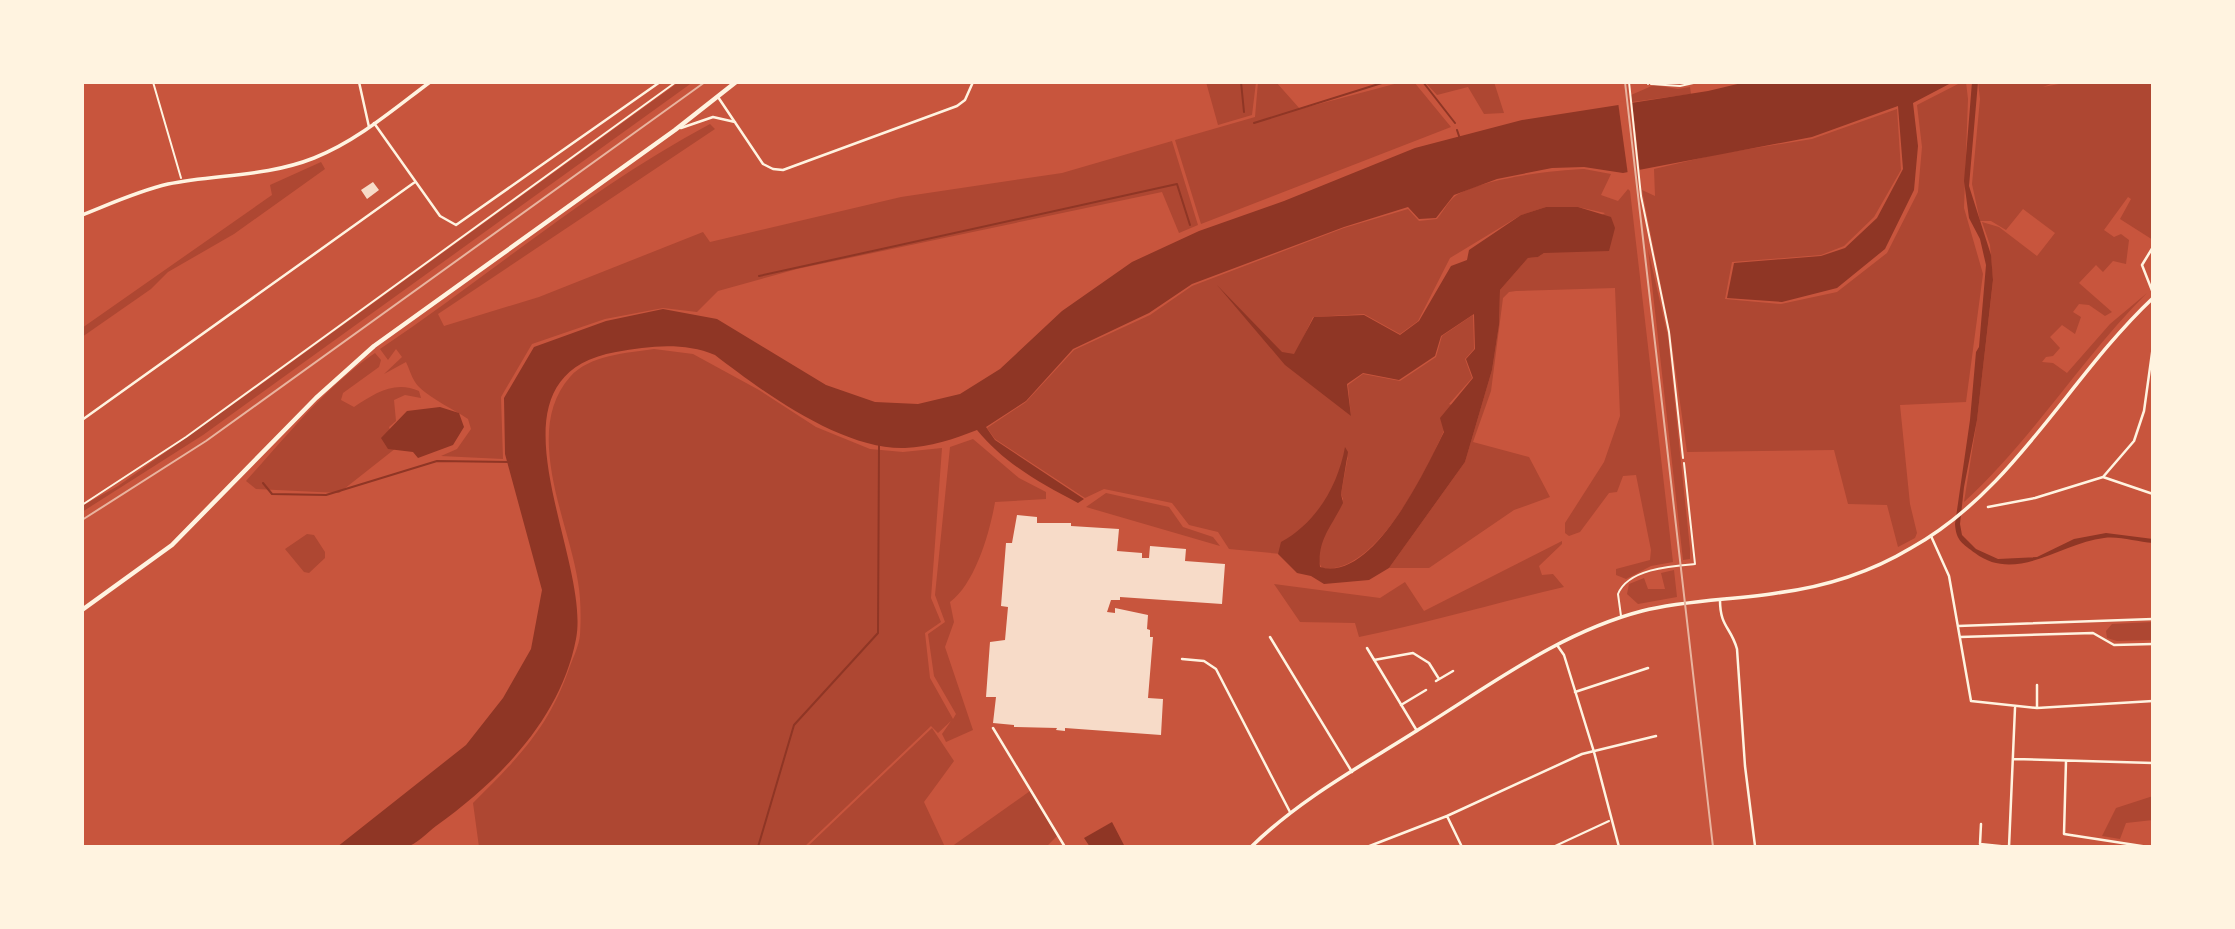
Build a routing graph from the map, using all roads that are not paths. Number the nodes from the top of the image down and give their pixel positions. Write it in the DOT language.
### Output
graph roads {
  1 [pos="359,82"];
  2 [pos="430,82"];
  3 [pos="660,82"];
  4 [pos="736,82"];
  5 [pos="973,82"];
  6 [pos="718,97"];
  7 [pos="374,123"];
  8 [pos="736,123"];
  9 [pos="369,127"];
  10 [pos="675,130"];
  11 [pos="415,182"];
  12 [pos="82,215"];
  13 [pos="2153,247"];
  14 [pos="2153,293"];
  15 [pos="2153,298"];
  16 [pos="2153,346"];
  17 [pos="82,420"];
  18 [pos="1684,463"];
  19 [pos="2103,477"];
  20 [pos="2153,494"];
  21 [pos="1988,508"];
  22 [pos="1931,536"];
  23 [pos="1720,600"];
  24 [pos="82,610"];
  25 [pos="1621,617"];
  26 [pos="2153,619"];
  27 [pos="1958,626"];
  28 [pos="1270,637"];
  29 [pos="1960,637"];
  30 [pos="2153,644"];
  31 [pos="1558,645"];
  32 [pos="1367,648"];
  33 [pos="1182,659"];
  34 [pos="1374,660"];
  35 [pos="1648,668"];
  36 [pos="1453,671"];
  37 [pos="2037,685"];
  38 [pos="1426,690"];
  39 [pos="1575,692"];
  40 [pos="2153,701"];
  41 [pos="1401,705"];
  42 [pos="2015,708"];
  43 [pos="2037,708"];
  44 [pos="993,728"];
  45 [pos="1417,731"];
  46 [pos="1656,736"];
  47 [pos="1594,752"];
  48 [pos="2014,760"];
  49 [pos="2066,761"];
  50 [pos="2153,763"];
  51 [pos="1352,772"];
  52 [pos="1290,812"];
  53 [pos="1447,816"];
  54 [pos="1981,824"];
  55 [pos="1375,845"];
  56 [pos="1755,846"];
  57 [pos="1065,847"];
  58 [pos="1251,847"];
  59 [pos="1367,847"];
  60 [pos="1462,847"];
  61 [pos="1619,847"];
  62 [pos="2010,847"];
  63 [pos="2148,847"];
  1 -- 9 [label="street"];
  2 -- 7 [label="main road"];
  3 -- 11 [label="street"];
  4 -- 6 [label="main road"];
  5 -- 8 [label="street"];
  6 -- 8 [label="street"];
  6 -- 10 [label="main road"];
  7 -- 9 [label="main road"];
  7 -- 11 [label="street"];
  8 -- 10 [label="street"];
  9 -- 12 [label="main road"];
  10 -- 24 [label="main road"];
  11 -- 17 [label="street"];
  13 -- 14 [label="street"];
  15 -- 22 [label="main road"];
  16 -- 19 [label="street"];
  18 -- 25 [label="lane"];
  19 -- 20 [label="street"];
  19 -- 21 [label="street"];
  22 -- 23 [label="main road"];
  22 -- 27 [label="street"];
  23 -- 25 [label="main road"];
  23 -- 56 [label="street"];
  25 -- 31 [label="main road"];
  26 -- 27 [label="street"];
  27 -- 29 [label="street"];
  28 -- 51 [label="street"];
  29 -- 30 [label="street"];
  29 -- 42 [label="street"];
  31 -- 39 [label="street"];
  31 -- 45 [label="main road"];
  32 -- 34 [label="street"];
  33 -- 52 [label="street"];
  34 -- 36 [label="street"];
  34 -- 41 [label="street"];
  35 -- 39 [label="street"];
  37 -- 43 [label="street"];
  38 -- 41 [label="street"];
  39 -- 47 [label="street"];
  40 -- 43 [label="street"];
  41 -- 45 [label="street"];
  42 -- 43 [label="street"];
  42 -- 48 [label="street"];
  44 -- 57 [label="street"];
  45 -- 51 [label="main road"];
  46 -- 47 [label="street"];
  47 -- 53 [label="street"];
  47 -- 61 [label="street"];
  48 -- 49 [label="street"];
  48 -- 62 [label="street"];
  49 -- 50 [label="street"];
  49 -- 63 [label="street"];
  51 -- 52 [label="main road"];
  52 -- 58 [label="main road"];
  53 -- 55 [label="street"];
  53 -- 60 [label="street"];
  54 -- 62 [label="street"];
  55 -- 59 [label="street"];
}
